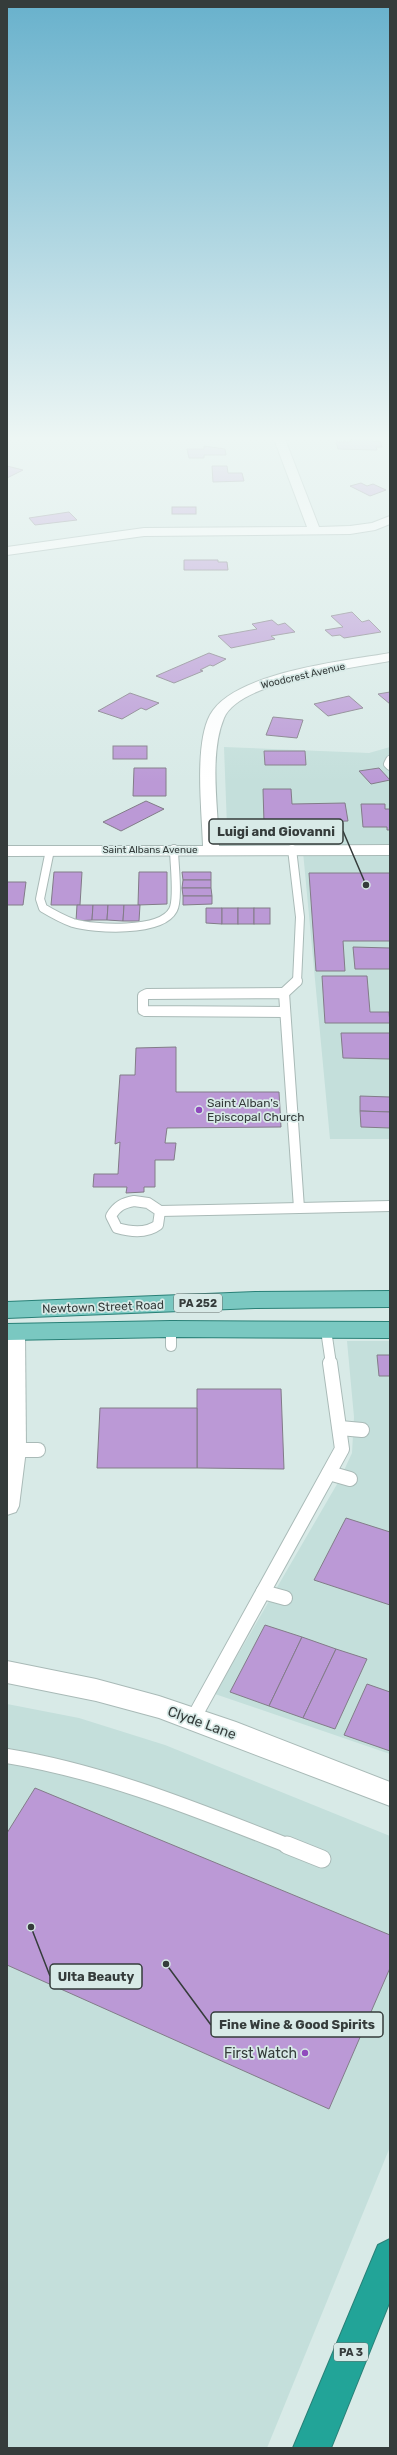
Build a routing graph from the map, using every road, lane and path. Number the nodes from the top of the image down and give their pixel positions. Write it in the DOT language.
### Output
graph roads {
  1 [pos="390,657"];
  2 [pos="174,849"];
  3 [pos="211,849"];
  4 [pos="292,849"];
  5 [pos="50,850"];
  6 [pos="390,850"];
  7 [pos="7,851"];
  8 [pos="284,993"];
  9 [pos="284,1012"];
  10 [pos="390,1206"];
  11 [pos="299,1208"];
  12 [pos="160,1211"];
  13 [pos="390,1299"];
  14 [pos="7,1310"];
  15 [pos="326,1330"];
  16 [pos="390,1330"];
  17 [pos="11,1332"];
  18 [pos="11,1383"];
  19 [pos="340,1428"];
  20 [pos="362,1430"];
  21 [pos="38,1450"];
  22 [pos="11,1455"];
  23 [pos="329,1472"];
  24 [pos="350,1479"];
  25 [pos="7,1506"];
  26 [pos="263,1592"];
  27 [pos="285,1598"];
  28 [pos="7,1672"];
  29 [pos="193,1719"];
  30 [pos="7,1756"];
  31 [pos="390,1794"];
  32 [pos="322,1859"];
  33 [pos="390,2257"];
  34 [pos="312,2448"];
  1 -- 3 [label="street, Woodcrest Avenue"];
  2 -- 3 [label="street, Saint Albans Avenue"];
  2 -- 5 [label="street, Saint Albans Avenue"];
  2 -- 5 [label="lane"];
  3 -- 4 [label="street, Saint Albans Avenue"];
  4 -- 6 [label="street, Saint Albans Avenue"];
  4 -- 8 [label="lane"];
  5 -- 7 [label="street, Saint Albans Avenue"];
  8 -- 9 [label="lane"];
  8 -- 9 [label="lane"];
  9 -- 11 [label="lane"];
  10 -- 11 [label="lane"];
  11 -- 12 [label="lane"];
  13 -- 14 [label="main road, Newtown Street Road / PA 252"];
  15 -- 16 [label="main road, Newtown Street Road / PA 252"];
  15 -- 17 [label="main road, Newtown Street Road / PA 252"];
  15 -- 19 [label="lane"];
  17 -- 18 [label="street"];
  18 -- 22 [label="street"];
  19 -- 20 [label="lane"];
  19 -- 23 [label="lane"];
  21 -- 22 [label="lane"];
  22 -- 25 [label="street"];
  23 -- 24 [label="lane"];
  23 -- 26 [label="lane"];
  26 -- 27 [label="lane"];
  26 -- 29 [label="lane"];
  28 -- 29 [label="street, Clyde Lane"];
  29 -- 31 [label="street, Clyde Lane"];
  30 -- 32 [label="lane"];
  33 -- 34 [label="highway, PA 3"];
}
